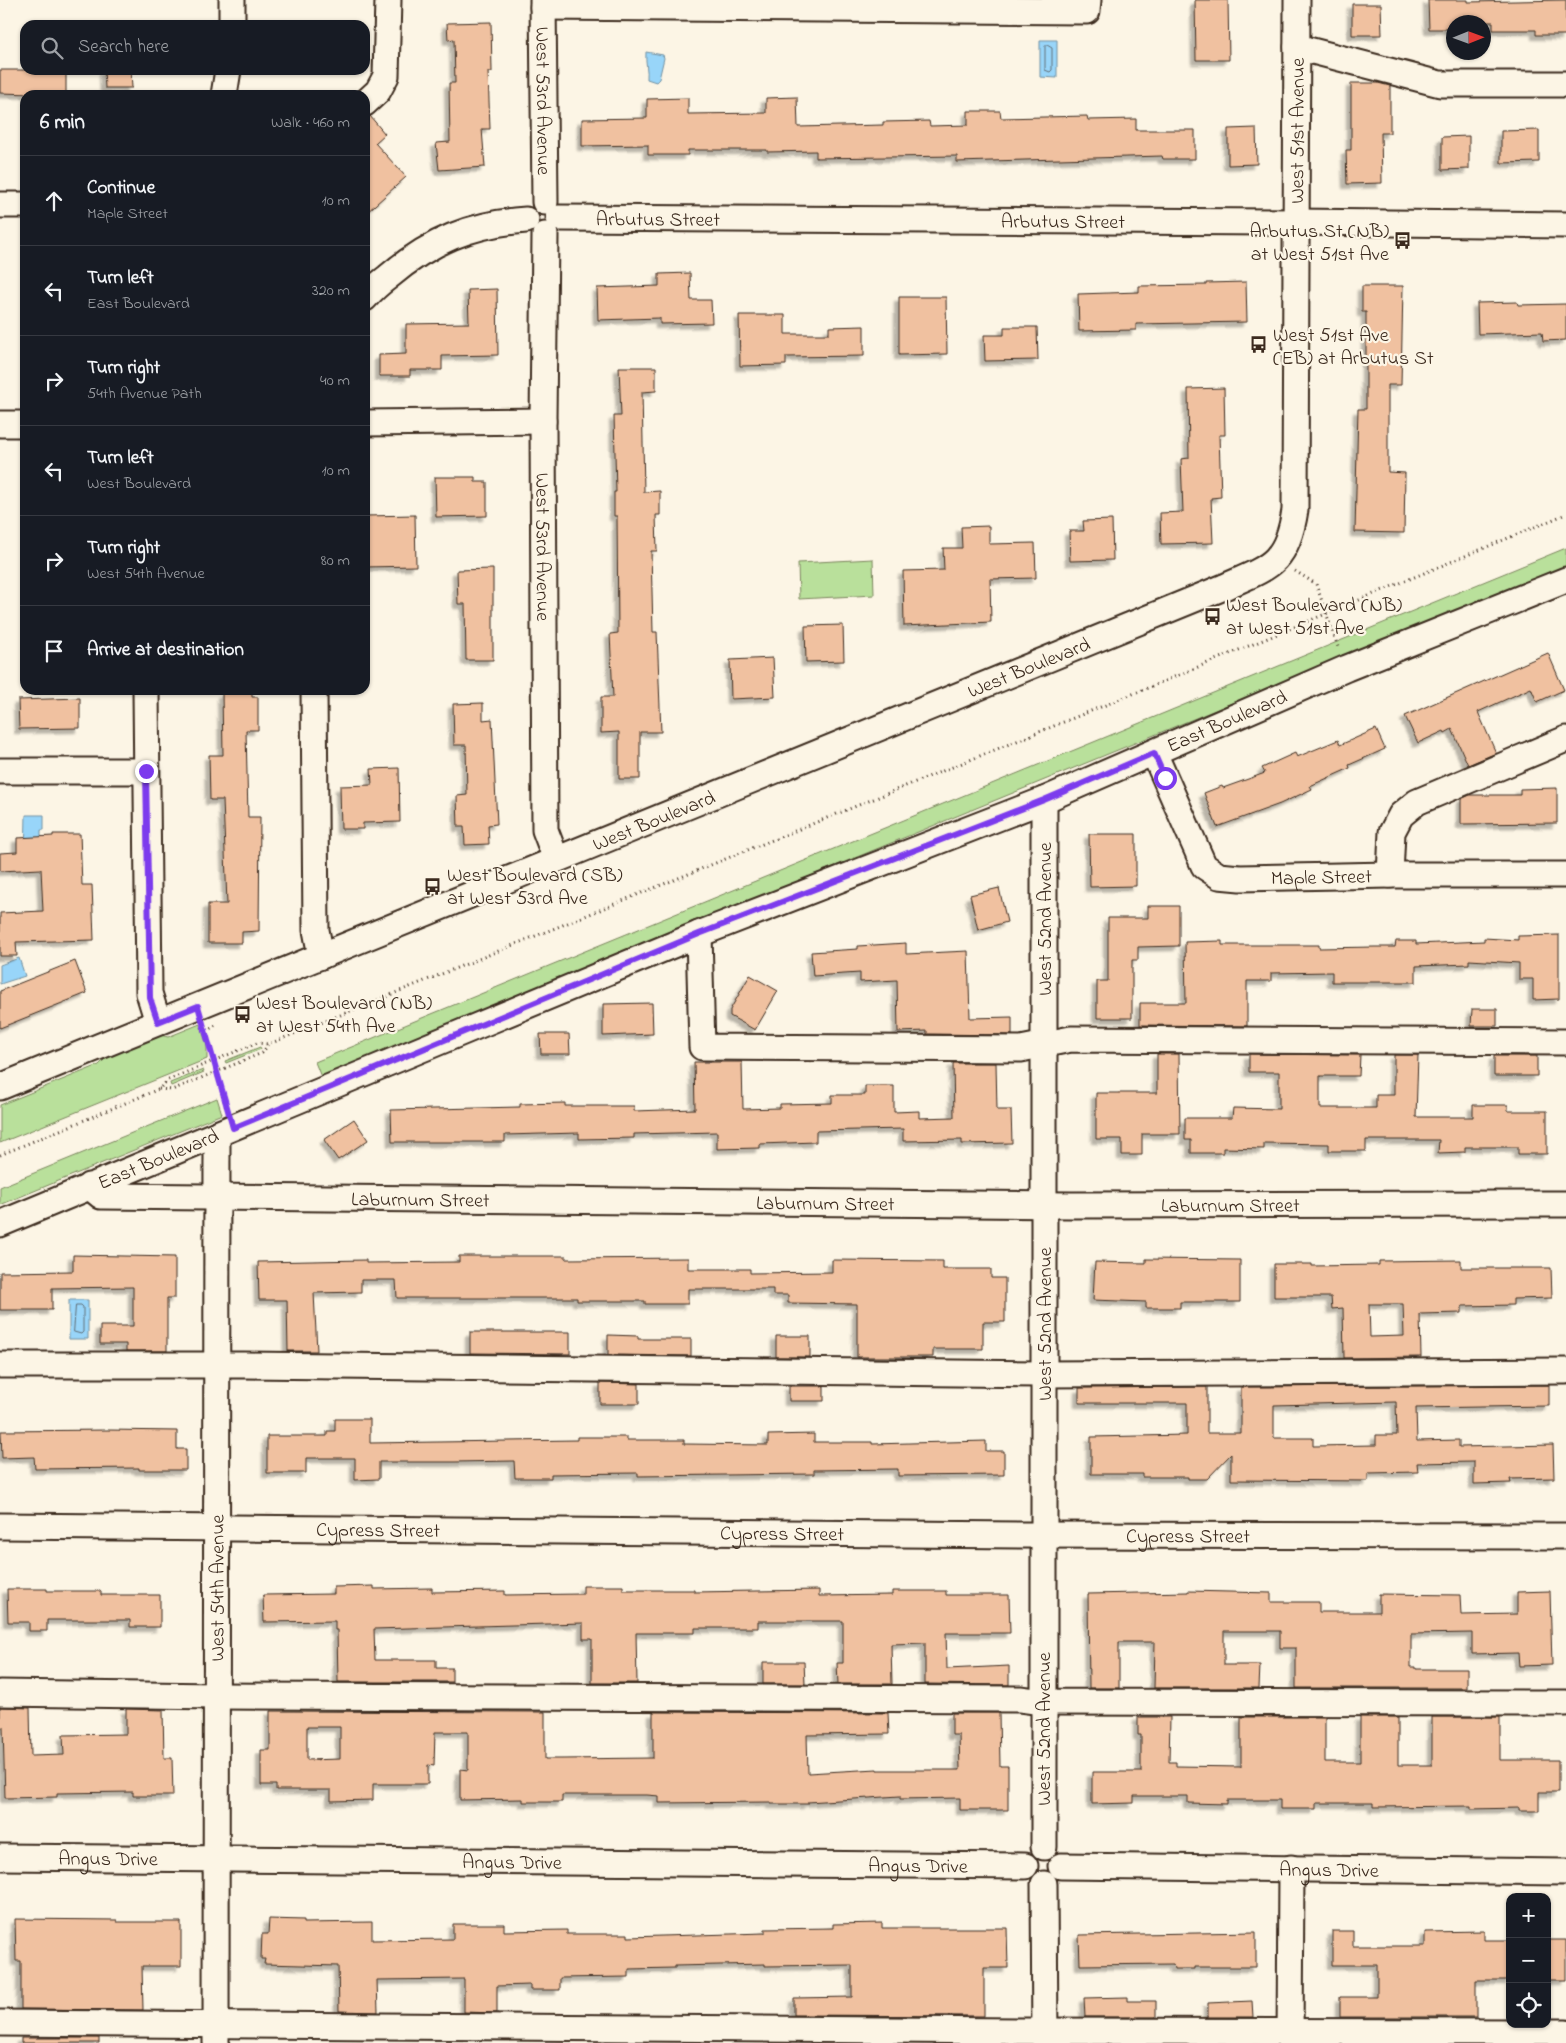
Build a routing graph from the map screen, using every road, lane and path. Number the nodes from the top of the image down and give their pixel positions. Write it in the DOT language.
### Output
graph roads {
  1 [pos="232,0"];
  2 [pos="388,0"];
  3 [pos="1088,0"];
  4 [pos="1297,0"];
  5 [pos="543,3"];
  6 [pos="232,20"];
  7 [pos="1297,47"];
  8 [pos="227,75"];
  9 [pos="1566,84"];
  10 [pos="225,90"];
  11 [pos="370,98"];
  12 [pos="0,205"];
  13 [pos="20,205"];
  14 [pos="550,218"];
  15 [pos="1295,222"];
  16 [pos="1566,226"];
  17 [pos="370,294"];
  18 [pos="543,421"];
  19 [pos="370,423"];
  20 [pos="0,424"];
  21 [pos="20,424"];
  22 [pos="1566,514"];
  23 [pos="1277,559"];
  24 [pos="1566,580"];
  25 [pos="1327,614"];
  26 [pos="1347,668"];
  27 [pos="146,695"];
  28 [pos="314,695"];
  29 [pos="1566,739"];
  30 [pos="1154,753"];
  31 [pos="0,771"];
  32 [pos="146,771"];
  33 [pos="1044,800"];
  34 [pos="556,859"];
  35 [pos="1390,875"];
  36 [pos="1566,875"];
  37 [pos="699,934"];
  38 [pos="321,956"];
  39 [pos="198,1006"];
  40 [pos="158,1022"];
  41 [pos="1566,1042"];
  42 [pos="269,1044"];
  43 [pos="1044,1044"];
  44 [pos="213,1061"];
  45 [pos="216,1072"];
  46 [pos="0,1087"];
  47 [pos="160,1089"];
  48 [pos="225,1131"];
  49 [pos="0,1154"];
  50 [pos="89,1186"];
  51 [pos="218,1198"];
  52 [pos="1044,1204"];
  53 [pos="1566,1204"];
  54 [pos="0,1224"];
  55 [pos="0,1364"];
  56 [pos="217,1365"];
  57 [pos="1566,1371"];
  58 [pos="1044,1374"];
  59 [pos="0,1526"];
  60 [pos="217,1529"];
  61 [pos="1043,1535"];
  62 [pos="1566,1536"];
  63 [pos="0,1693"];
  64 [pos="216,1696"];
  65 [pos="1043,1702"];
  66 [pos="1566,1703"];
  67 [pos="1044,1848"];
  68 [pos="0,1857"];
  69 [pos="217,1859"];
  70 [pos="1025,1866"];
  71 [pos="1291,1868"];
  72 [pos="1566,1872"];
  73 [pos="1052,1875"];
  74 [pos="0,2023"];
  75 [pos="1566,2032"];
  76 [pos="216,2034"];
  77 [pos="1045,2037"];
  78 [pos="1290,2037"];
  1 -- 6 [label="street"];
  2 -- 11 [label="street"];
  3 -- 5 [label="street"];
  4 -- 7 [label="street, West 51st Avenue"];
  5 -- 14 [label="street, West 53rd Avenue"];
  7 -- 9 [label="street"];
  7 -- 15 [label="street, West 51st Avenue"];
  8 -- 10 [label="street"];
  12 -- 13 [label="street"];
  14 -- 15 [label="street, Arbutus Street"];
  14 -- 17 [label="street"];
  14 -- 18 [label="street, West 53rd Avenue"];
  15 -- 16 [label="street, Arbutus Street"];
  15 -- 23 [label="street, West 51st Avenue"];
  18 -- 19 [label="street"];
  18 -- 34 [label="street, West 53rd Avenue"];
  20 -- 21 [label="street"];
  22 -- 25 [label="path"];
  23 -- 25 [label="path"];
  23 -- 34 [label="street, West Boulevard"];
  24 -- 26 [label="street, East Boulevard"];
  25 -- 26 [label="path"];
  25 -- 42 [label="path"];
  26 -- 30 [label="street, East Boulevard"];
  27 -- 32 [label="street"];
  28 -- 38 [label="street"];
  29 -- 35 [label="street"];
  30 -- 33 [label="street, East Boulevard"];
  30 -- 35 [label="street, Maple Street"];
  31 -- 32 [label="street"];
  32 -- 40 [label="street"];
  33 -- 37 [label="street, East Boulevard"];
  33 -- 43 [label="street, West 52nd Avenue"];
  34 -- 38 [label="street, West Boulevard"];
  35 -- 36 [label="street, Maple Street"];
  37 -- 43 [label="street"];
  37 -- 48 [label="street, East Boulevard"];
  38 -- 39 [label="street, West Boulevard"];
  39 -- 40 [label="street, West Boulevard"];
  39 -- 44 [label="path"];
  40 -- 46 [label="street, West Boulevard"];
  41 -- 43 [label="street"];
  42 -- 44 [label="path"];
  42 -- 45 [label="path"];
  43 -- 52 [label="street, West 52nd Avenue"];
  44 -- 45 [label="path"];
  44 -- 47 [label="path"];
  45 -- 47 [label="path"];
  45 -- 48 [label="path"];
  47 -- 49 [label="path"];
  48 -- 50 [label="street, East Boulevard"];
  48 -- 51 [label="street, West 54th Avenue"];
  50 -- 51 [label="street, Laburnum Street"];
  50 -- 54 [label="street, East Boulevard"];
  51 -- 52 [label="street, Laburnum Street"];
  51 -- 56 [label="street, West 54th Avenue"];
  52 -- 53 [label="street, Laburnum Street"];
  52 -- 58 [label="street, West 52nd Avenue"];
  55 -- 56 [label="street"];
  56 -- 58 [label="street"];
  56 -- 60 [label="street, West 54th Avenue"];
  57 -- 58 [label="street"];
  58 -- 61 [label="street, West 52nd Avenue"];
  59 -- 60 [label="street, Cypress Street"];
  60 -- 61 [label="street, Cypress Street"];
  60 -- 64 [label="street, West 54th Avenue"];
  61 -- 62 [label="street, Cypress Street"];
  61 -- 65 [label="street, West 52nd Avenue"];
  63 -- 64 [label="street"];
  64 -- 65 [label="street"];
  64 -- 69 [label="street, West 54th Avenue"];
  65 -- 66 [label="street"];
  65 -- 67 [label="street, West 52nd Avenue"];
  67 -- 70 [label="street"];
  67 -- 73 [label="street"];
  68 -- 69 [label="street, Angus Drive"];
  69 -- 70 [label="street, Angus Drive"];
  69 -- 76 [label="street, West 54th Avenue"];
  70 -- 73 [label="street"];
  71 -- 72 [label="street, Angus Drive"];
  71 -- 73 [label="street, Angus Drive"];
  71 -- 78 [label="street"];
  73 -- 77 [label="street"];
  74 -- 76 [label="street"];
  75 -- 78 [label="street"];
  76 -- 77 [label="street"];
  77 -- 78 [label="street"];
}
